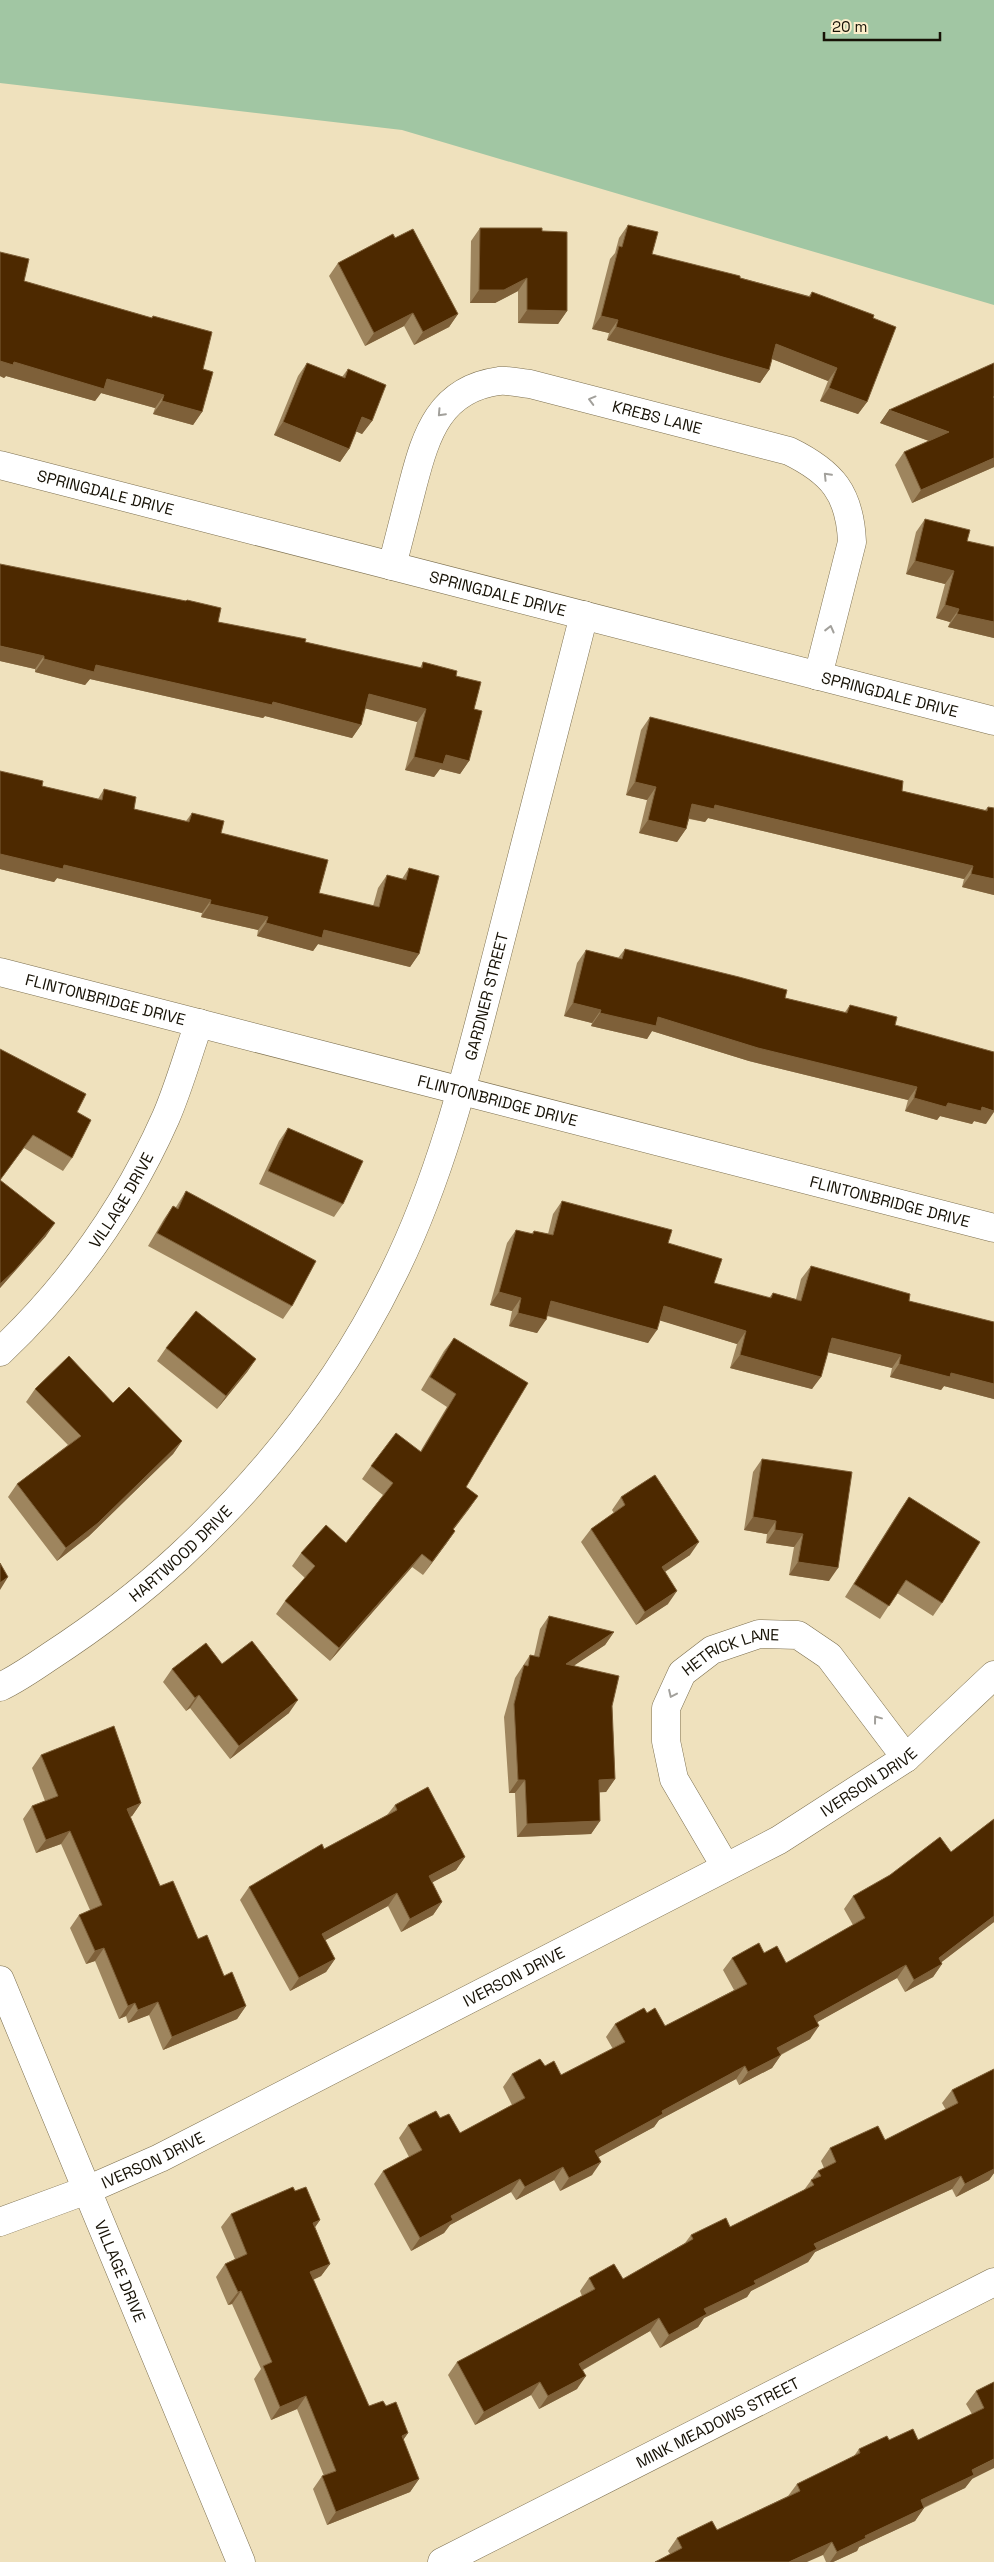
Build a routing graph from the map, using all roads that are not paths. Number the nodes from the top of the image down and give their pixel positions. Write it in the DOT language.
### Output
graph roads {
  1 [pos="0,465"];
  2 [pos="392,566"];
  3 [pos="584,615"];
  4 [pos="818,676"];
  5 [pos="994,721"];
  6 [pos="0,972"];
  7 [pos="199,1023"];
  8 [pos="462,1091"];
  9 [pos="994,1228"];
  10 [pos="0,1352"];
  11 [pos="328,1384"];
  12 [pos="994,1675"];
  13 [pos="0,1688"];
  14 [pos="906,1758"];
  15 [pos="725,1866"];
  16 [pos="0,1980"];
  17 [pos="87,2190"];
  18 [pos="0,2222"];
  19 [pos="994,2282"];
  20 [pos="241,2562"];
  21 [pos="442,2562"];
  1 -- 2 [label="street, SPRINGDALE DRIVE"];
  2 -- 3 [label="street, SPRINGDALE DRIVE"];
  4 -- 2 [label="street, KREBS LANE, one-way"];
  3 -- 4 [label="street, SPRINGDALE DRIVE"];
  3 -- 8 [label="street, GARDNER STREET"];
  4 -- 5 [label="street, SPRINGDALE DRIVE"];
  6 -- 7 [label="street, FLINTONBRIDGE DRIVE"];
  7 -- 8 [label="street, FLINTONBRIDGE DRIVE"];
  7 -- 10 [label="street, VILLAGE DRIVE"];
  8 -- 9 [label="street, FLINTONBRIDGE DRIVE"];
  8 -- 11 [label="street, GARDNER STREET"];
  11 -- 13 [label="street, HARTWOOD DRIVE"];
  12 -- 14 [label="street, IVERSON DRIVE"];
  14 -- 15 [label="street, IVERSON DRIVE"];
  14 -- 15 [label="street, HETRICK LANE, one-way"];
  15 -- 17 [label="street, IVERSON DRIVE"];
  16 -- 17 [label="street, VILLAGE DRIVE"];
  17 -- 18 [label="street, IVERSON DRIVE"];
  17 -- 20 [label="street, VILLAGE DRIVE"];
  19 -- 21 [label="street, MINK MEADOWS STREET"];
}
